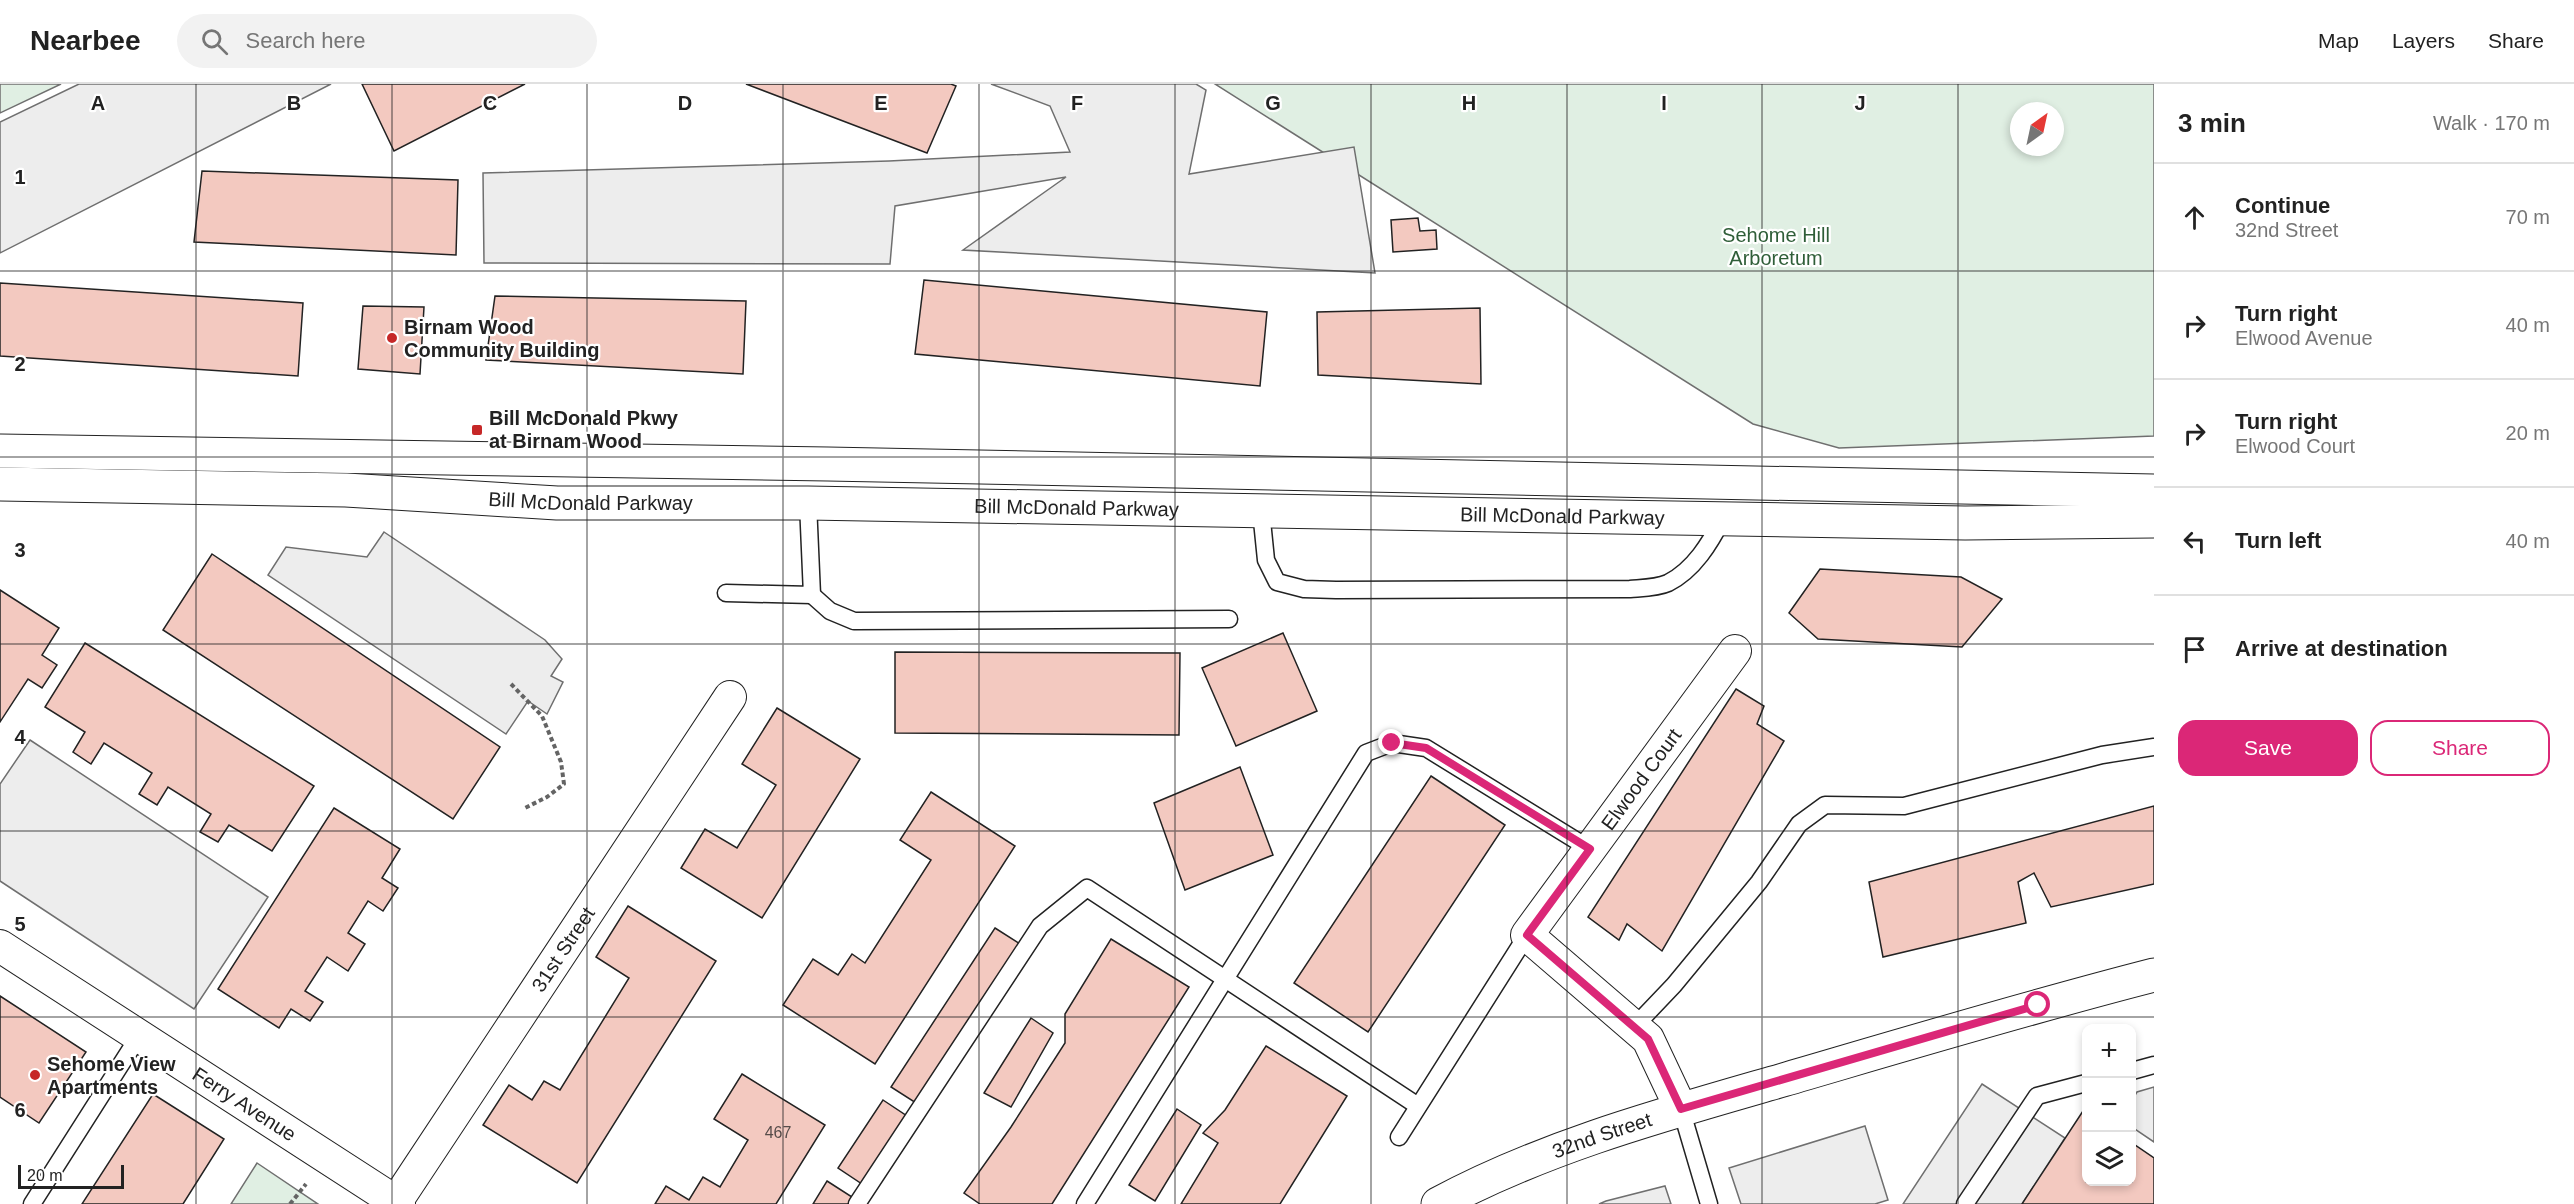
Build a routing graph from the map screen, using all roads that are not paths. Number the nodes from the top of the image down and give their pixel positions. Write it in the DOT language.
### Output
graph roads {
  1 [pos="0,451"];
  2 [pos="0,484"];
  3 [pos="2154,491"];
  4 [pos="808,503"];
  5 [pos="1261,511"];
  6 [pos="1723,518"];
  7 [pos="2154,521"];
  8 [pos="726,592"];
  9 [pos="812,596"];
  10 [pos="1229,619"];
  11 [pos="1735,651"];
  12 [pos="730,697"];
  13 [pos="2154,747"];
  14 [pos="1590,849"];
  15 [pos="1527,935"];
  16 [pos="0,946"];
  17 [pos="2154,975"];
  18 [pos="1224,980"];
  19 [pos="1634,1027"];
  20 [pos="139,1036"];
  21 [pos="2154,1065"];
  22 [pos="2136,1070"];
  23 [pos="2136,1071"];
  24 [pos="2154,1081"];
  25 [pos="2082,1084"];
  26 [pos="1418,1106"];
  27 [pos="1681,1109"];
  28 [pos="1399,1137"];
  29 [pos="398,1203"];
  30 [pos="32,1204"];
  31 [pos="857,1204"];
  32 [pos="1085,1204"];
  33 [pos="1438,1204"];
  34 [pos="1709,1204"];
  35 [pos="1965,1204"];
  1 -- 3 [label="main road, Bill McDonald Parkway"];
  2 -- 4 [label="main road, Bill McDonald Parkway"];
  4 -- 5 [label="main road, Bill McDonald Parkway"];
  4 -- 9 [label="lane"];
  5 -- 6 [label="main road, Bill McDonald Parkway"];
  5 -- 6 [label="lane"];
  6 -- 7 [label="main road, Bill McDonald Parkway"];
  8 -- 9 [label="lane"];
  9 -- 10 [label="lane"];
  11 -- 14 [label="street, Elwood Court"];
  12 -- 29 [label="street, 31st Street"];
  13 -- 19 [label="lane"];
  14 -- 15 [label="street, Elwood Court"];
  14 -- 18 [label="lane"];
  15 -- 19 [label="street"];
  15 -- 26 [label="lane"];
  16 -- 20 [label="street, Ferry Avenue"];
  17 -- 27 [label="main road, 32nd Street"];
  18 -- 26 [label="lane"];
  18 -- 31 [label="lane"];
  18 -- 32 [label="lane"];
  19 -- 27 [label="street"];
  20 -- 29 [label="street, Ferry Avenue"];
  20 -- 30 [label="lane"];
  21 -- 22 [label="lane"];
  23 -- 24 [label="lane"];
  25 -- 35 [label="lane"];
  26 -- 28 [label="lane"];
  27 -- 33 [label="main road, 32nd Street"];
  27 -- 34 [label="lane"];
}
